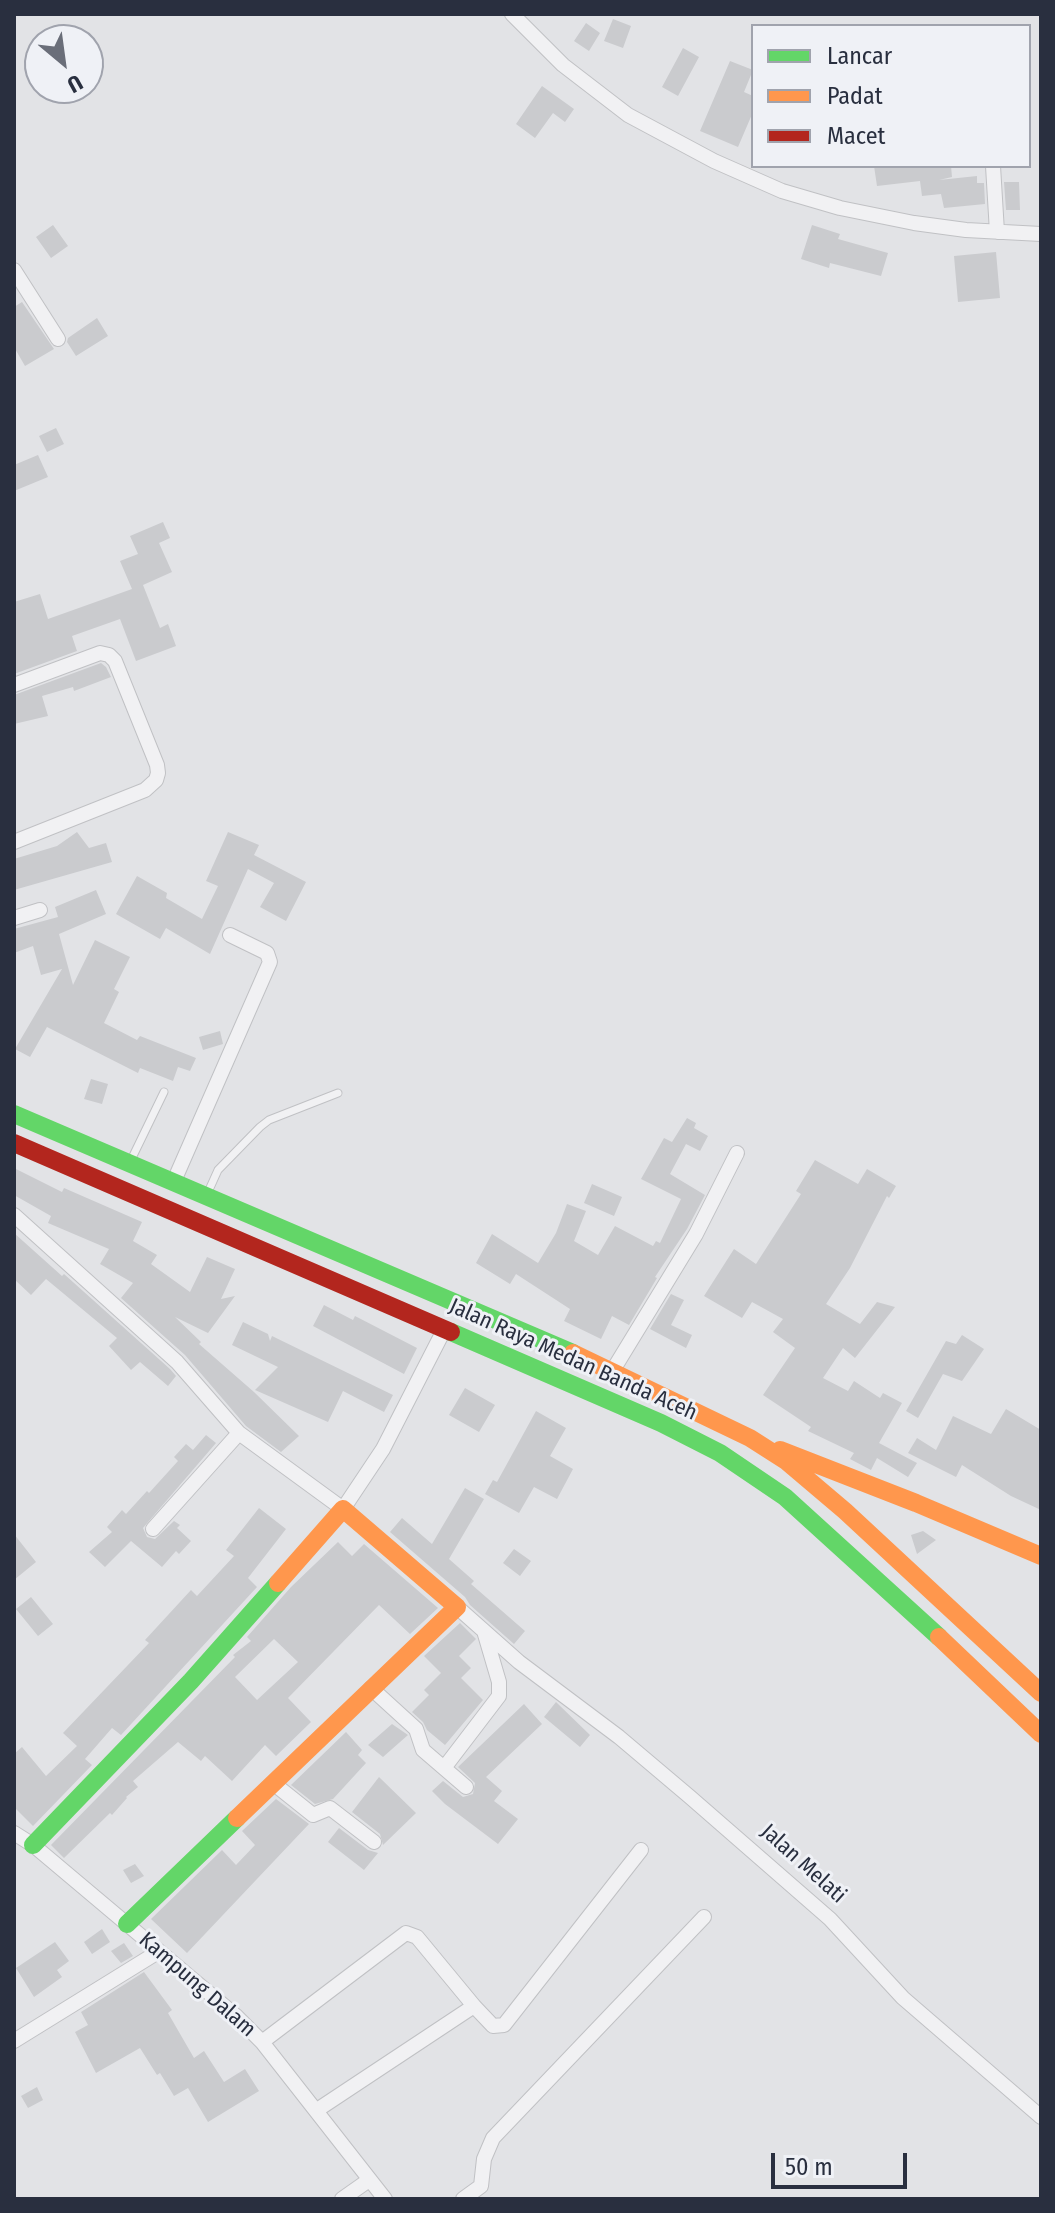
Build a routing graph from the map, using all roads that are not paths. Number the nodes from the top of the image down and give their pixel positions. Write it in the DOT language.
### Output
graph roads {
  1 [pos="512,14"];
  2 [pos="993,168"];
  3 [pos="997,232"];
  4 [pos="1041,234"];
  5 [pos="14,270"];
  6 [pos="58,339"];
  7 [pos="14,685"];
  8 [pos="14,842"];
  9 [pos="40,910"];
  10 [pos="14,918"];
  11 [pos="230,935"];
  12 [pos="164,1092"];
  13 [pos="338,1093"];
  14 [pos="14,1114"];
  15 [pos="14,1143"];
  16 [pos="737,1153"];
  17 [pos="130,1163"];
  18 [pos="174,1181"];
  19 [pos="207,1196"];
  20 [pos="14,1215"];
  21 [pos="444,1330"];
  22 [pos="613,1370"];
  23 [pos="239,1433"];
  24 [pos="750,1438"];
  25 [pos="343,1509"];
  26 [pos="153,1529"];
  27 [pos="1041,1556"];
  28 [pos="457,1607"];
  29 [pos="484,1631"];
  30 [pos="371,1688"];
  31 [pos="1041,1693"];
  32 [pos="1041,1734"];
  33 [pos="444,1768"];
  34 [pos="273,1783"];
  35 [pos="466,1787"];
  36 [pos="21,1842"];
  37 [pos="374,1842"];
  38 [pos="641,1850"];
  39 [pos="704,1917"];
  40 [pos="127,1924"];
  41 [pos="158,1952"];
  42 [pos="474,2006"];
  43 [pos="14,2041"];
  44 [pos="262,2042"];
  45 [pos="317,2110"];
  46 [pos="1041,2117"];
  47 [pos="369,2180"];
  48 [pos="342,2199"];
  49 [pos="385,2199"];
  50 [pos="463,2199"];
  1 -- 3 [label="street"];
  2 -- 3 [label="street"];
  3 -- 4 [label="street"];
  5 -- 6 [label="street"];
  7 -- 8 [label="street"];
  9 -- 10 [label="street"];
  11 -- 18 [label="street"];
  12 -- 17 [label="lane"];
  13 -- 19 [label="lane"];
  14 -- 17 [label="main road, Jalan Raya Medan Banda Aceh"];
  15 -- 21 [label="main road, Jalan Raya Medan Banda Aceh"];
  16 -- 22 [label="street"];
  17 -- 18 [label="main road, Jalan Raya Medan Banda Aceh"];
  18 -- 19 [label="main road, Jalan Raya Medan Banda Aceh"];
  19 -- 22 [label="main road, Jalan Raya Medan Banda Aceh"];
  20 -- 23 [label="street"];
  21 -- 25 [label="street"];
  21 -- 32 [label="main road, Jalan Raya Medan Banda Aceh"];
  22 -- 24 [label="main road, Jalan Raya Medan Banda Aceh"];
  23 -- 25 [label="street"];
  23 -- 26 [label="street"];
  24 -- 27 [label="main road"];
  24 -- 31 [label="main road, Jalan Raya Medan Banda Aceh"];
  25 -- 28 [label="main road"];
  25 -- 36 [label="main road"];
  28 -- 29 [label="street, Jalan Melati"];
  28 -- 30 [label="main road"];
  29 -- 33 [label="street"];
  29 -- 46 [label="street, Jalan Melati"];
  30 -- 33 [label="street"];
  30 -- 34 [label="main road"];
  33 -- 35 [label="street"];
  34 -- 37 [label="street"];
  34 -- 40 [label="main road"];
  36 -- 40 [label="street, Kampung Dalam"];
  38 -- 42 [label="street"];
  39 -- 50 [label="street"];
  40 -- 41 [label="street, Kampung Dalam"];
  41 -- 43 [label="street"];
  41 -- 44 [label="street, Kampung Dalam"];
  42 -- 44 [label="street"];
  42 -- 45 [label="street"];
  44 -- 45 [label="street, Kampung Dalam"];
  45 -- 47 [label="street, Kampung Dalam"];
  47 -- 48 [label="street"];
  47 -- 49 [label="street, Kampung Dalam"];
}
